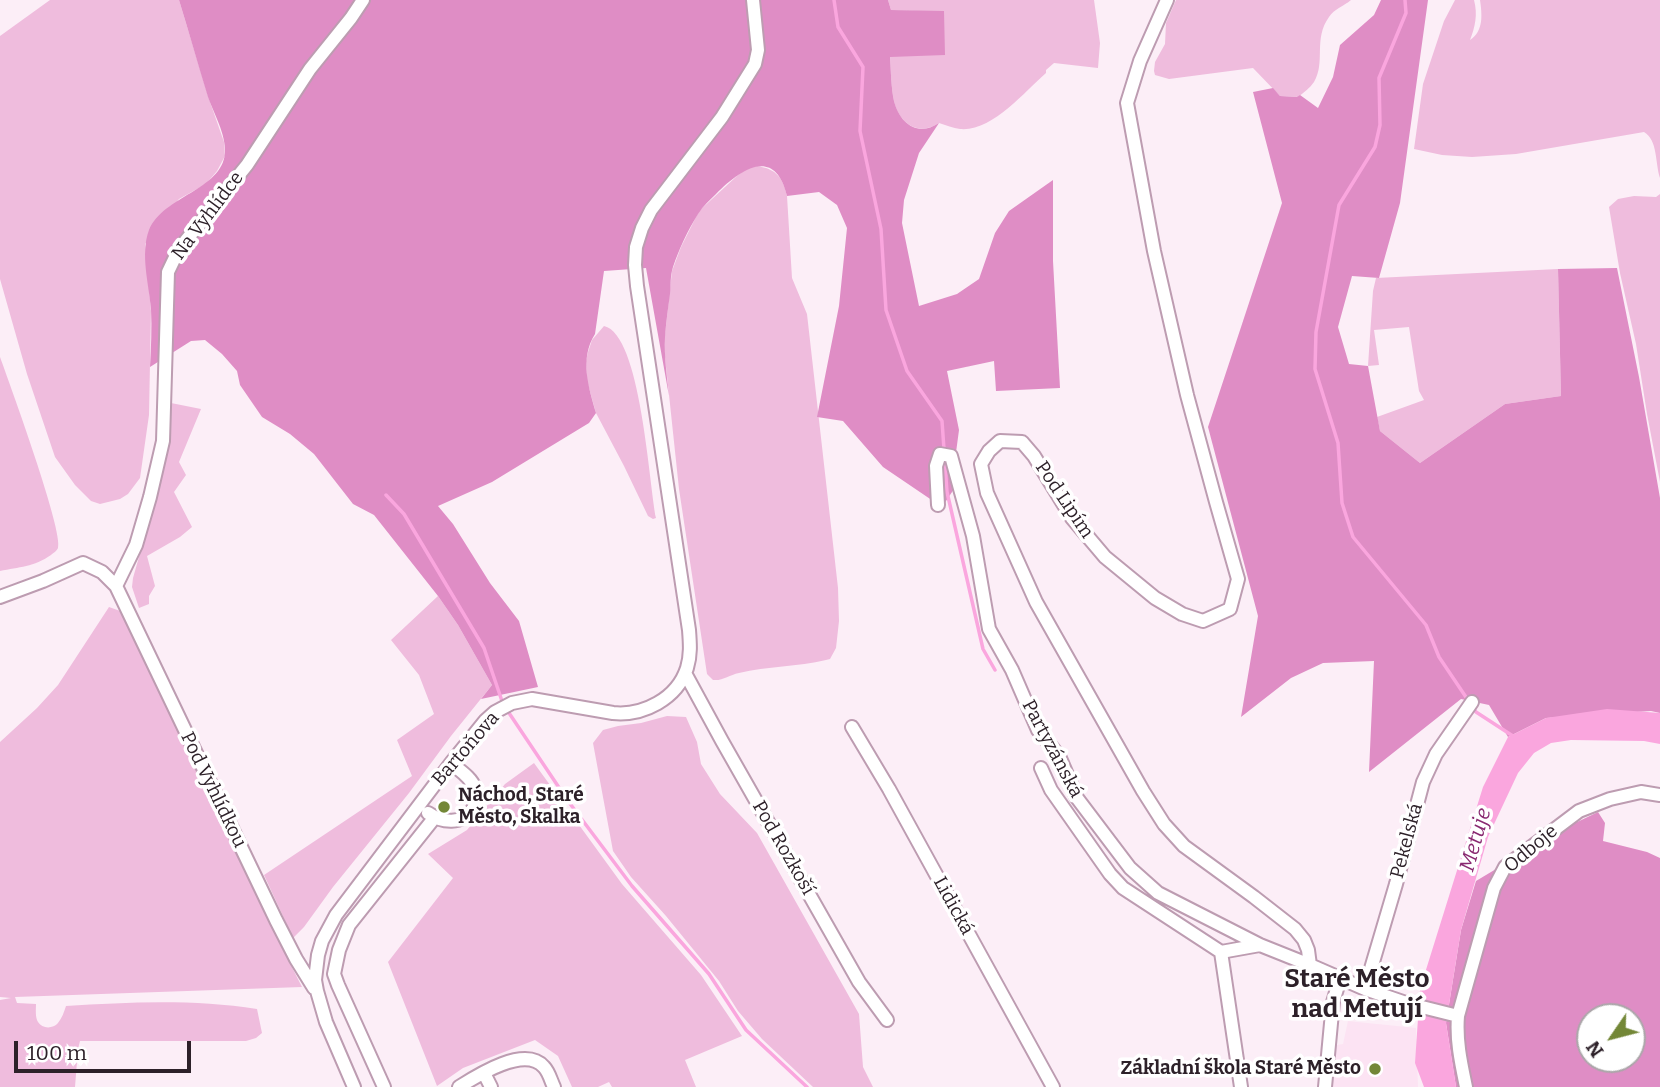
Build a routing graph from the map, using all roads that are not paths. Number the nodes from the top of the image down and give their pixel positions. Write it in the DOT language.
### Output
graph roads {
  1 [pos="362,0"];
  2 [pos="753,0"];
  3 [pos="1167,0"];
  4 [pos="938,505"];
  5 [pos="117,586"];
  6 [pos="0,597"];
  7 [pos="685,673"];
  8 [pos="1472,702"];
  9 [pos="852,727"];
  10 [pos="451,763"];
  11 [pos="1041,768"];
  12 [pos="1660,795"];
  13 [pos="419,805"];
  14 [pos="435,817"];
  15 [pos="1260,945"];
  16 [pos="1221,951"];
  17 [pos="1310,965"];
  18 [pos="1340,979"];
  19 [pos="1364,989"];
  20 [pos="317,991"];
  21 [pos="1454,1015"];
  22 [pos="887,1020"];
  23 [pos="484,1073"];
  24 [pos="354,1087"];
  25 [pos="384,1087"];
  26 [pos="459,1087"];
  27 [pos="491,1087"];
  28 [pos="554,1087"];
  29 [pos="1053,1087"];
  30 [pos="1241,1087"];
  31 [pos="1325,1087"];
  32 [pos="1466,1087"];
  1 -- 5 [label="street, Na Vyhlídce"];
  2 -- 7 [label="street"];
  3 -- 17 [label="street, Pod Lipím"];
  4 -- 15 [label="street, Partyzánská"];
  5 -- 6 [label="street"];
  5 -- 20 [label="street, Pod Vyhlídkou"];
  7 -- 10 [label="street, Bartoňova"];
  7 -- 22 [label="street, Pod Rozkoší"];
  8 -- 19 [label="street, Pekelská"];
  9 -- 29 [label="street, Lidická"];
  10 -- 13 [label="street, Bartoňova"];
  10 -- 14 [label="street"];
  11 -- 16 [label="street, Partyzánská"];
  12 -- 21 [label="street, Odboje"];
  13 -- 14 [label="street"];
  13 -- 20 [label="street, Bartoňova"];
  14 -- 25 [label="street"];
  15 -- 16 [label="street"];
  15 -- 17 [label="street"];
  16 -- 30 [label="street"];
  17 -- 18 [label="street"];
  18 -- 19 [label="street"];
  18 -- 31 [label="street"];
  19 -- 21 [label="street"];
  20 -- 24 [label="street, Bartoňova"];
  21 -- 32 [label="street, Odboje"];
  23 -- 26 [label="street"];
  23 -- 27 [label="street"];
  23 -- 28 [label="street"];
}
